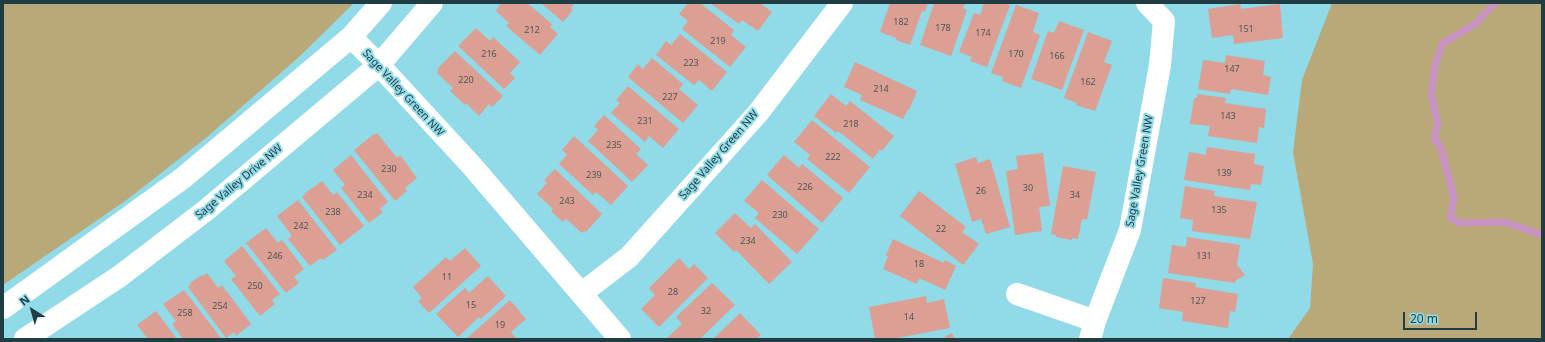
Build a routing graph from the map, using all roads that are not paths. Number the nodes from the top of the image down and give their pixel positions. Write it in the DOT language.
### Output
graph roads {
  1 [pos="381,3"];
  2 [pos="432,3"];
  3 [pos="842,3"];
  4 [pos="1147,3"];
  5 [pos="351,38"];
  6 [pos="380,65"];
  7 [pos="582,293"];
  8 [pos="1017,294"];
  9 [pos="3,308"];
  10 [pos="1093,330"];
  11 [pos="26,339"];
  12 [pos="620,339"];
  1 -- 5 [label="street"];
  2 -- 6 [label="street, Sage Valley Drive NW"];
  3 -- 7 [label="street, Sage Valley Green NW"];
  4 -- 10 [label="street, Sage Valley Green NW"];
  5 -- 6 [label="street, Sage Valley Green NW"];
  5 -- 9 [label="street"];
  6 -- 7 [label="street, Sage Valley Green NW"];
  6 -- 11 [label="street, Sage Valley Drive NW"];
  7 -- 12 [label="street, Sage Valley Green NW"];
  8 -- 10 [label="street"];
}
